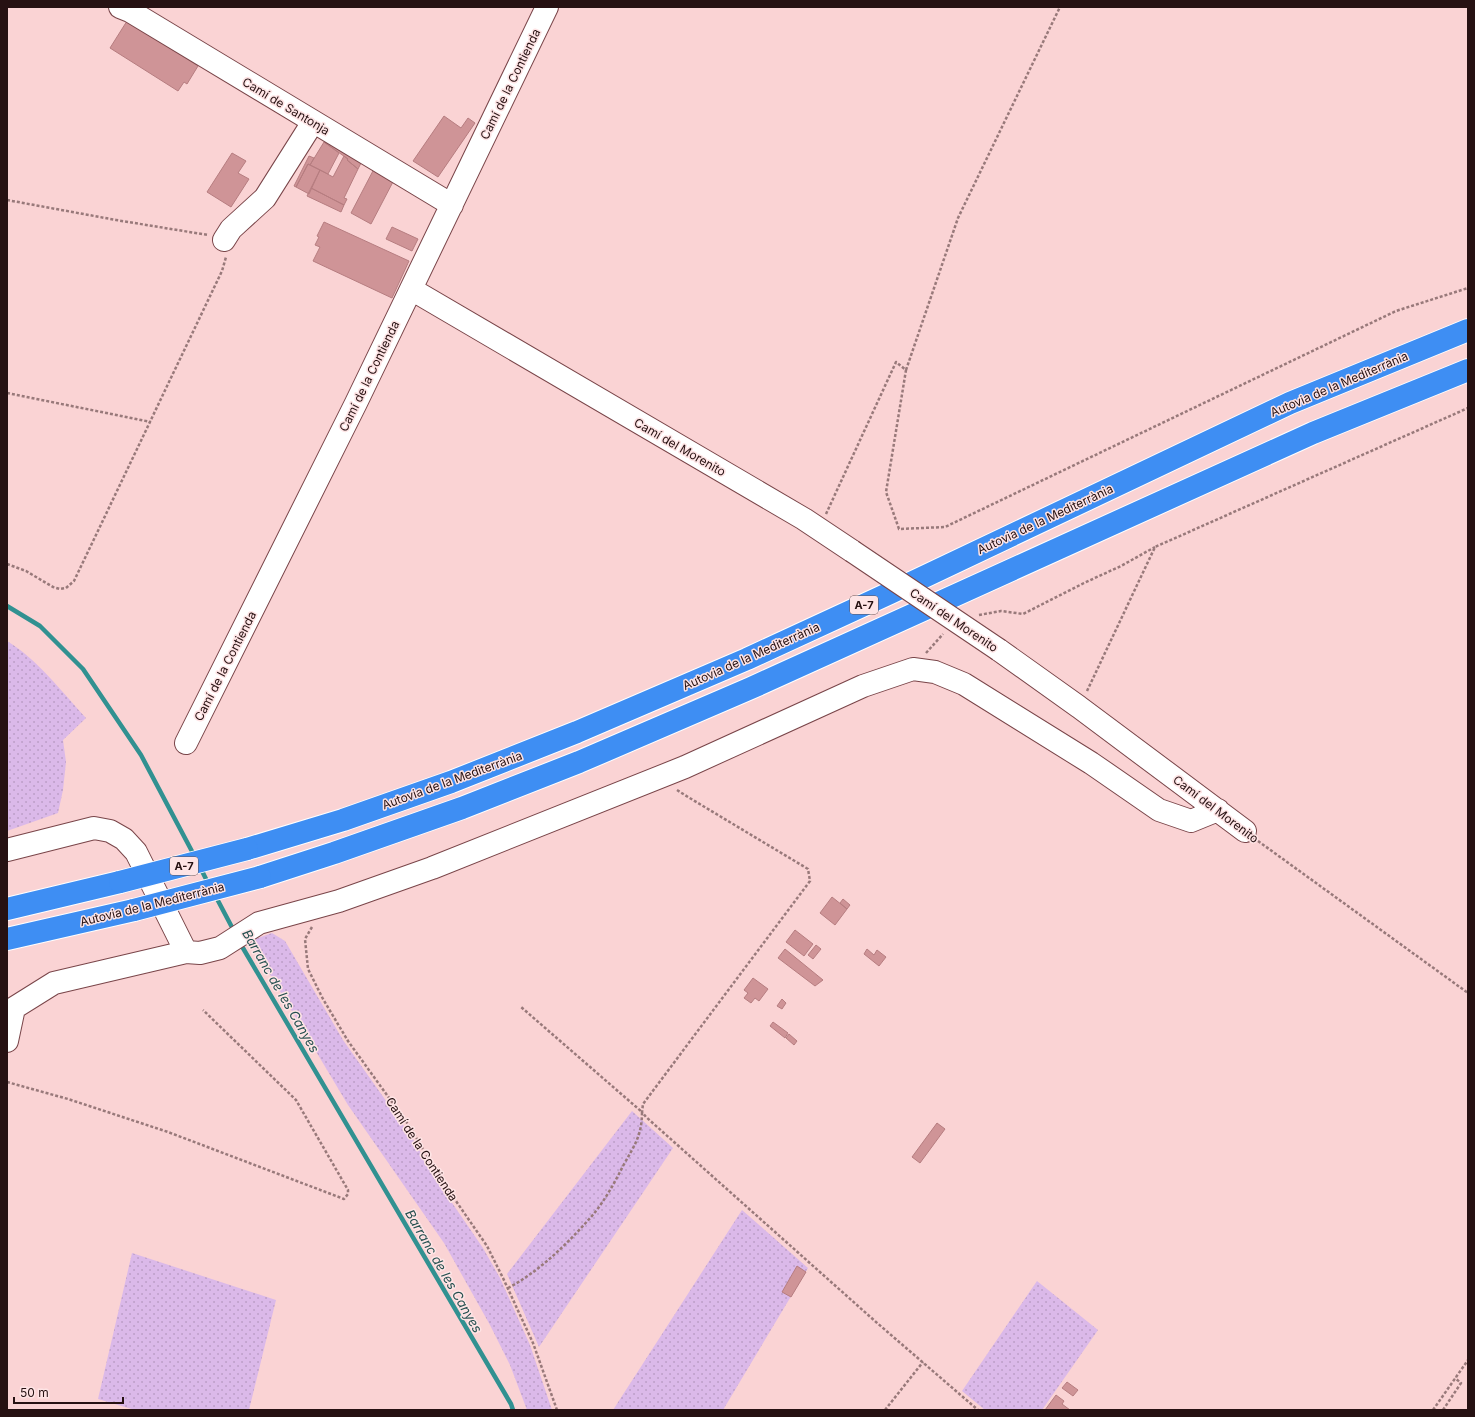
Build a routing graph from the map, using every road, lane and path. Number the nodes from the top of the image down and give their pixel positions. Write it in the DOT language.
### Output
graph roads {
  1 [pos="120,7"];
  2 [pos="547,7"];
  3 [pos="1060,7"];
  4 [pos="313,122"];
  5 [pos="7,200"];
  6 [pos="452,205"];
  7 [pos="224,240"];
  8 [pos="1468,288"];
  9 [pos="411,289"];
  10 [pos="1468,330"];
  11 [pos="906,370"];
  12 [pos="1468,370"];
  13 [pos="7,393"];
  14 [pos="1468,408"];
  15 [pos="151,422"];
  16 [pos="819,529"];
  17 [pos="1155,547"];
  18 [pos="7,564"];
  19 [pos="972,619"];
  20 [pos="944,633"];
  21 [pos="913,669"];
  22 [pos="1079,707"];
  23 [pos="186,743"];
  24 [pos="663,776"];
  25 [pos="1218,810"];
  26 [pos="1245,831"];
  27 [pos="7,850"];
  28 [pos="7,909"];
  29 [pos="315,923"];
  30 [pos="7,939"];
  31 [pos="186,952"];
  32 [pos="1468,993"];
  33 [pos="521,1007"];
  34 [pos="203,1010"];
  35 [pos="7,1041"];
  36 [pos="7,1082"];
  37 [pos="642,1112"];
  38 [pos="508,1288"];
  39 [pos="1468,1360"];
  40 [pos="923,1362"];
  41 [pos="1455,1378"];
  42 [pos="557,1410"];
  43 [pos="885,1410"];
  44 [pos="978,1410"];
  45 [pos="1433,1410"];
  46 [pos="1443,1410"];
  1 -- 4 [label="street, Camí de Santonja"];
  2 -- 6 [label="street, Camí de la Contienda"];
  3 -- 11 [label="path"];
  4 -- 6 [label="street, Camí de Santonja"];
  4 -- 7 [label="street"];
  5 -- 7 [label="path"];
  6 -- 9 [label="street, Camí de la Contienda"];
  7 -- 15 [label="path"];
  8 -- 11 [label="path"];
  9 -- 16 [label="street, Camí del Morenito"];
  9 -- 23 [label="street, Camí de la Contienda"];
  10 -- 28 [label="highway, Autovia de la Mediterrània / A-7, bridge"];
  11 -- 16 [label="path"];
  12 -- 30 [label="highway, Autovia de la Mediterrània / A-7, bridge"];
  13 -- 15 [label="path"];
  14 -- 17 [label="path"];
  15 -- 18 [label="path"];
  16 -- 22 [label="street, Camí del Morenito, bridge"];
  17 -- 19 [label="path"];
  17 -- 22 [label="path"];
  20 -- 21 [label="path"];
  21 -- 24 [label="street"];
  21 -- 25 [label="street"];
  22 -- 25 [label="street, Camí del Morenito"];
  24 -- 31 [label="street"];
  24 -- 37 [label="path"];
  25 -- 26 [label="street, Camí del Morenito"];
  26 -- 32 [label="path, Camí del Morenito"];
  27 -- 31 [label="street"];
  29 -- 38 [label="path, Camí de la Contienda"];
  31 -- 35 [label="street"];
  33 -- 37 [label="path"];
  34 -- 36 [label="path"];
  37 -- 38 [label="path"];
  37 -- 40 [label="path"];
  38 -- 42 [label="path, Camí de la Contienda"];
  39 -- 41 [label="path"];
  40 -- 43 [label="path"];
  40 -- 44 [label="path"];
  41 -- 45 [label="path"];
  41 -- 46 [label="path"];
}
